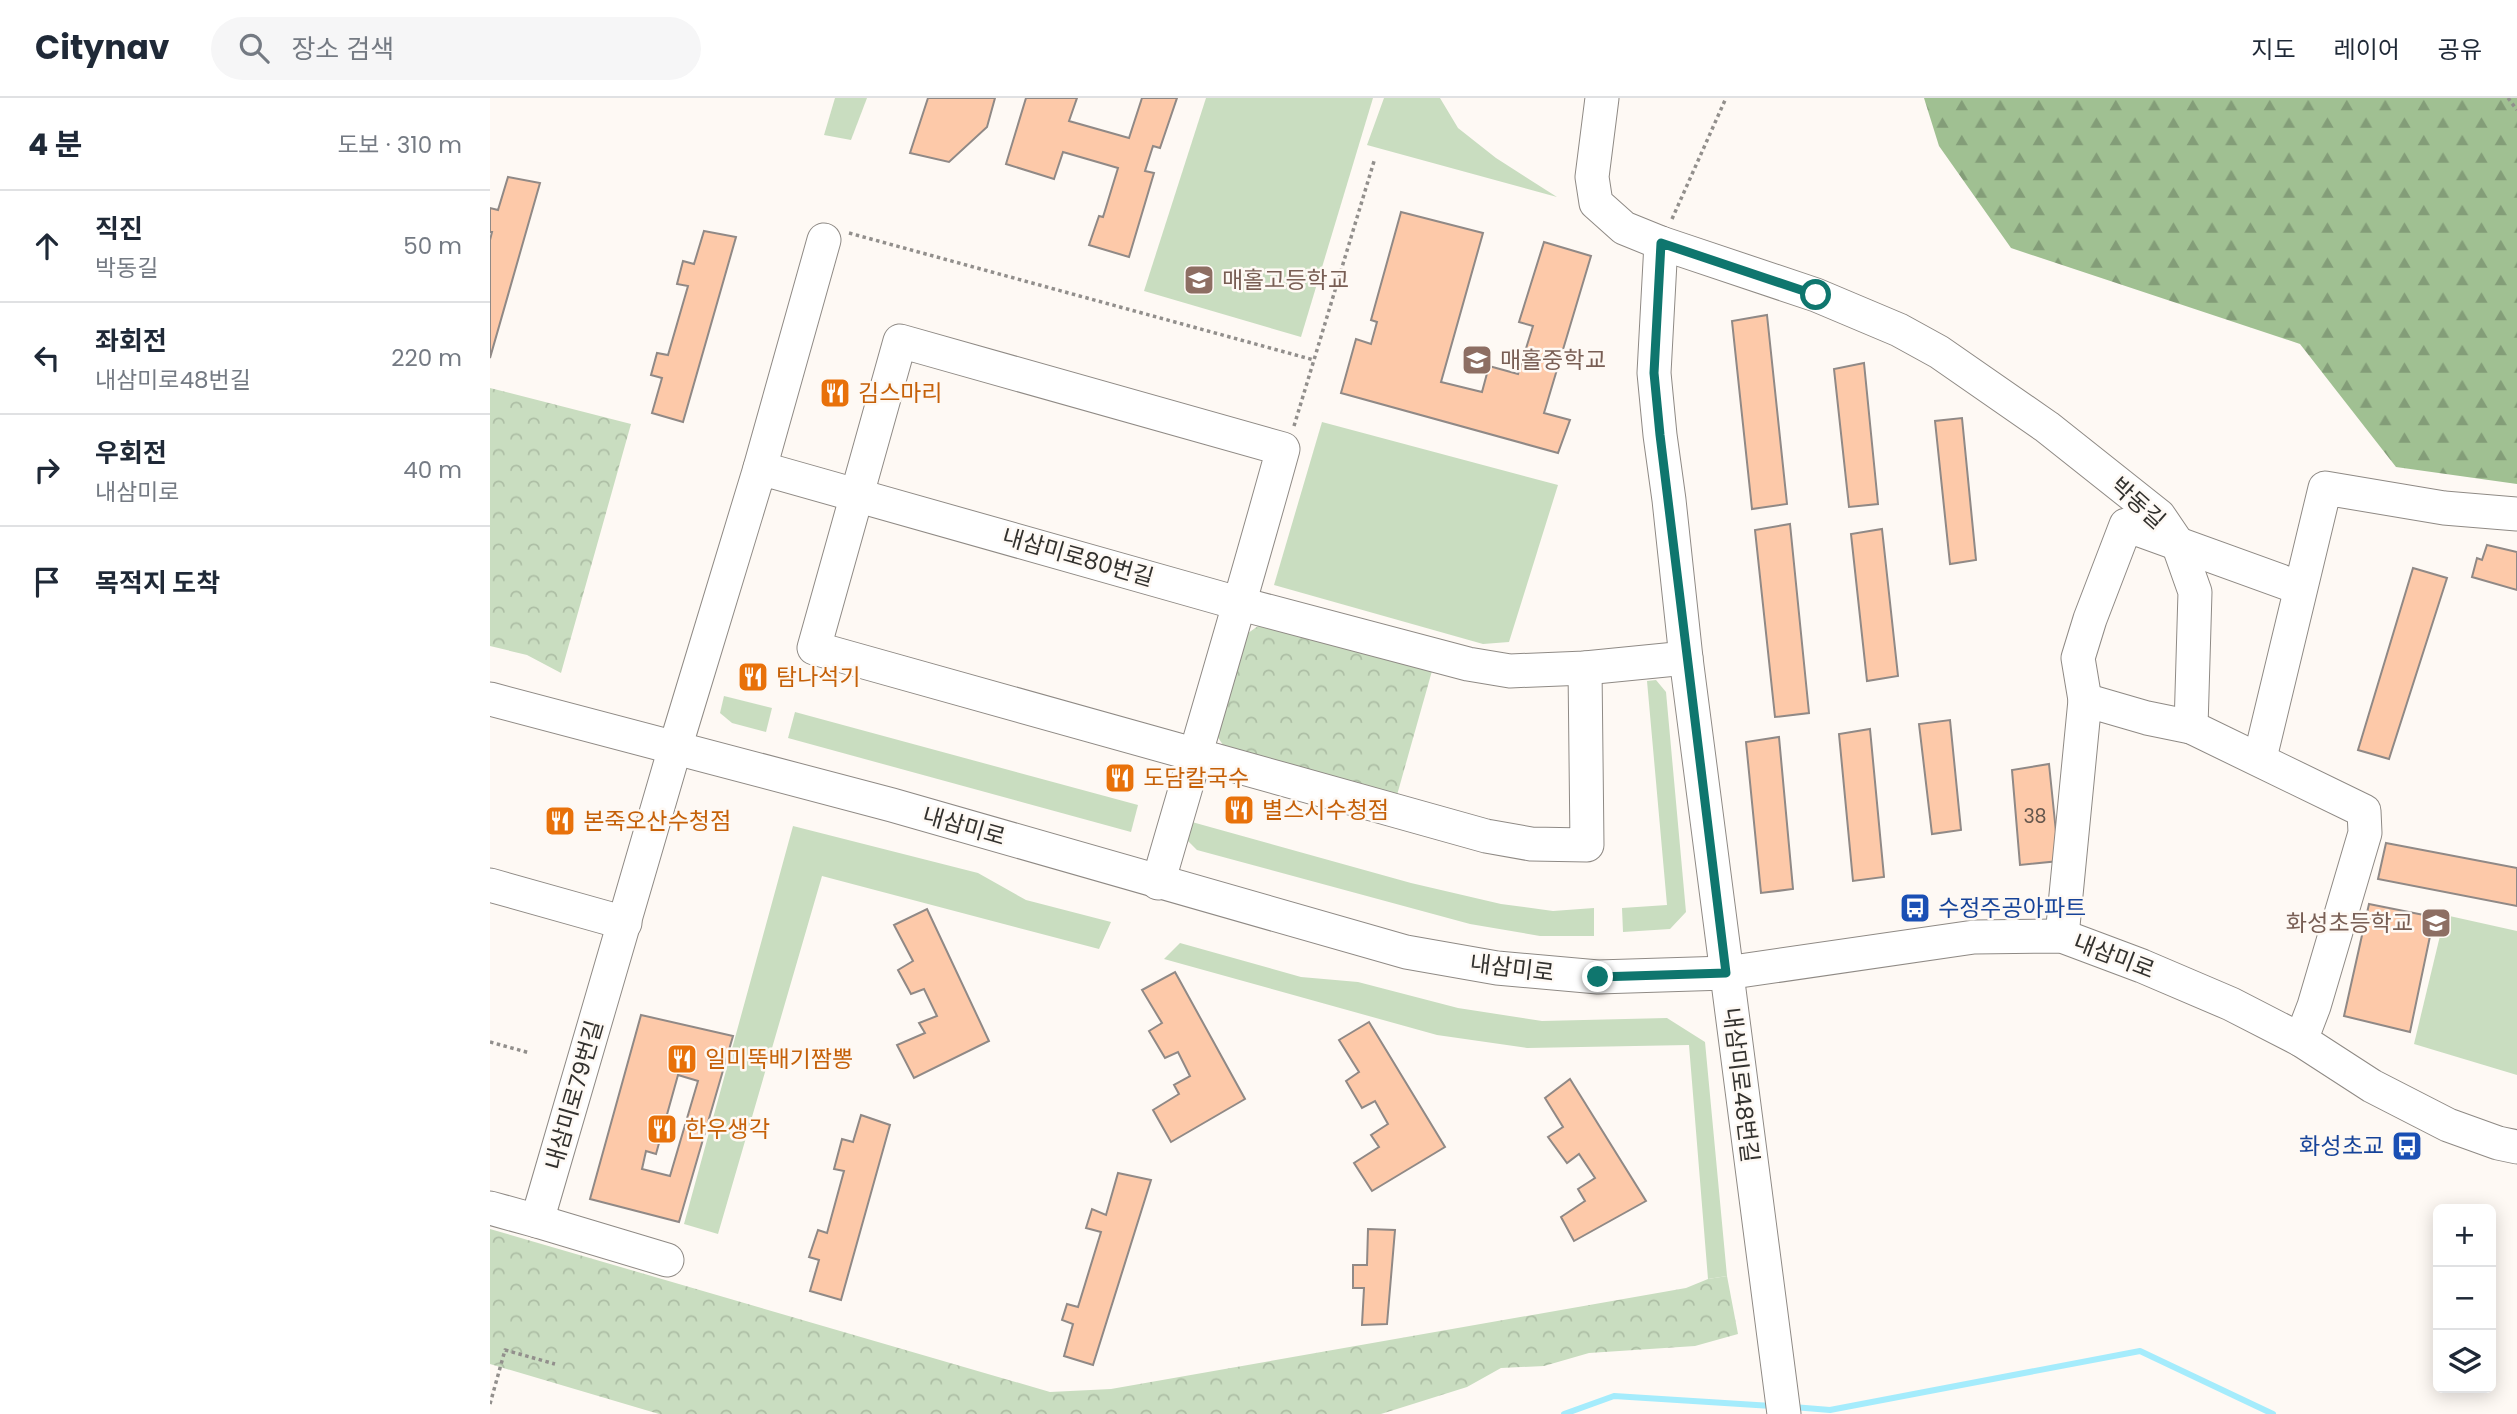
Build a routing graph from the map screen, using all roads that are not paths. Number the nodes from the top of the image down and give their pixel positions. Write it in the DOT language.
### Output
graph roads {
  1 [pos="1602,98"];
  2 [pos="837,236"];
  3 [pos="1661,243"];
  4 [pos="760,468"];
  5 [pos="857,494"];
  6 [pos="2517,514"];
  7 [pos="2178,544"];
  8 [pos="2300,588"];
  9 [pos="1241,604"];
  10 [pos="1686,658"];
  11 [pos="1585,668"];
  12 [pos="490,699"];
  13 [pos="2085,700"];
  14 [pos="2191,727"];
  15 [pos="674,748"];
  16 [pos="1195,755"];
  17 [pos="2260,758"];
  18 [pos="1158,883"];
  19 [pos="490,885"];
  20 [pos="625,923"];
  21 [pos="2062,936"];
  22 [pos="1726,973"];
  23 [pos="2301,1040"];
  24 [pos="2517,1147"];
  25 [pos="490,1208"];
  26 [pos="537,1220"];
  27 [pos="667,1260"];
  28 [pos="1784,1414"];
  1 -- 3 [label="street, 박동길"];
  2 -- 4 [label="street"];
  3 -- 7 [label="street, 박동길"];
  3 -- 10 [label="street, 내삼미로48번길"];
  4 -- 5 [label="street, 내삼미로80번길"];
  4 -- 15 [label="street"];
  5 -- 9 [label="street, 내삼미로80번길"];
  5 -- 9 [label="street"];
  5 -- 16 [label="street"];
  6 -- 8 [label="street"];
  7 -- 8 [label="street"];
  7 -- 13 [label="street"];
  7 -- 14 [label="street, 박동길"];
  8 -- 17 [label="street"];
  9 -- 11 [label="street, 내삼미로80번길"];
  9 -- 16 [label="street"];
  10 -- 11 [label="street, 내삼미로80번길"];
  10 -- 22 [label="street, 내삼미로48번길"];
  11 -- 16 [label="street"];
  12 -- 15 [label="street, 내삼미로"];
  13 -- 14 [label="street"];
  13 -- 21 [label="street"];
  14 -- 17 [label="street"];
  15 -- 18 [label="street, 내삼미로"];
  15 -- 20 [label="street, 내삼미로79번길"];
  16 -- 18 [label="street"];
  17 -- 23 [label="street"];
  18 -- 22 [label="street, 내삼미로"];
  19 -- 20 [label="street"];
  20 -- 26 [label="street, 내삼미로79번길"];
  21 -- 22 [label="street, 내삼미로"];
  21 -- 23 [label="street, 내삼미로"];
  22 -- 28 [label="street, 내삼미로48번길"];
  23 -- 24 [label="street, 내삼미로"];
  25 -- 26 [label="street"];
  26 -- 27 [label="street"];
}
